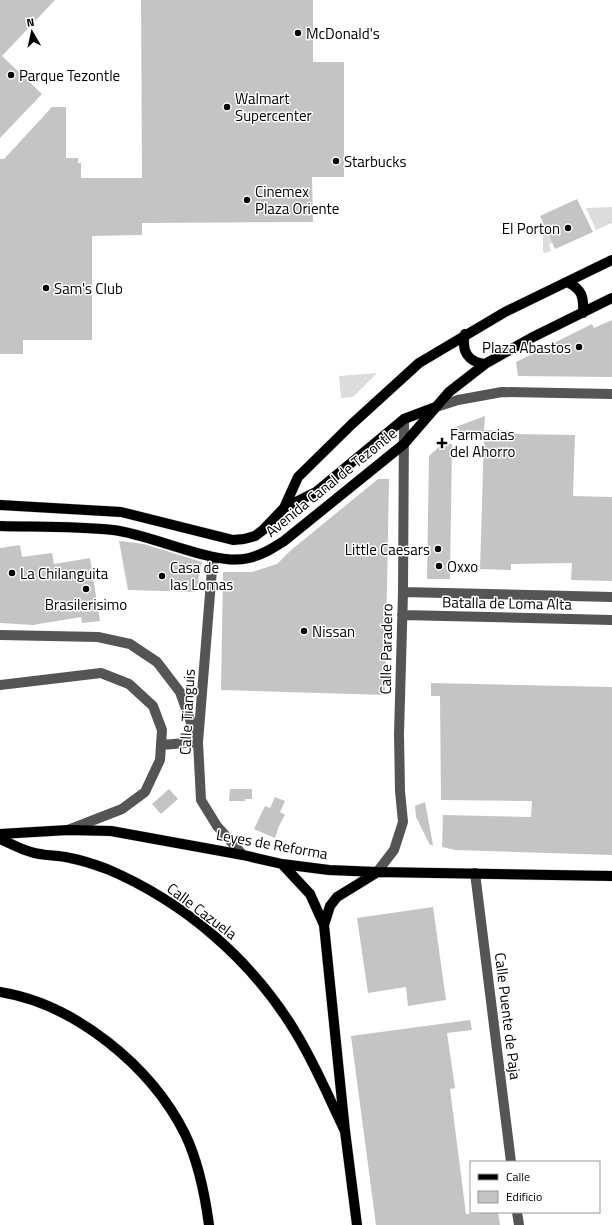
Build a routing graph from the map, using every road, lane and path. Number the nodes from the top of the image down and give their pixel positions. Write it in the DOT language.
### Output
graph roads {
  1 [pos="612,260"];
  2 [pos="567,282"];
  3 [pos="612,298"];
  4 [pos="582,313"];
  5 [pos="465,334"];
  6 [pos="485,364"];
  7 [pos="612,394"];
  8 [pos="433,408"];
  9 [pos="404,419"];
  10 [pos="404,444"];
  11 [pos="0,505"];
  12 [pos="284,508"];
  13 [pos="0,526"];
  14 [pos="213,557"];
  15 [pos="403,592"];
  16 [pos="612,597"];
  17 [pos="402,615"];
  18 [pos="612,620"];
  19 [pos="0,634"];
  20 [pos="0,685"];
  21 [pos="198,742"];
  22 [pos="161,745"];
  23 [pos="68,830"];
  24 [pos="0,834"];
  25 [pos="0,839"];
  26 [pos="243,855"];
  27 [pos="282,864"];
  28 [pos="377,872"];
  29 [pos="475,873"];
  30 [pos="612,876"];
  31 [pos="324,926"];
  32 [pos="0,992"];
  33 [pos="345,1131"];
  34 [pos="511,1161"];
  35 [pos="517,1213"];
  36 [pos="209,1225"];
  37 [pos="357,1225"];
  38 [pos="519,1225"];
  1 -- 2 [label="main road, Avenida Canal de Tezontle"];
  2 -- 4 [label="main road"];
  2 -- 5 [label="main road, Avenida Canal de Tezontle"];
  3 -- 4 [label="main road, Avenida Canal de Tezontle"];
  4 -- 6 [label="main road, Avenida Canal de Tezontle"];
  5 -- 6 [label="main road"];
  5 -- 12 [label="main road, Avenida Canal de Tezontle"];
  6 -- 8 [label="main road, Avenida Canal de Tezontle"];
  7 -- 8 [label="street"];
  8 -- 9 [label="main road, Avenida Canal de Tezontle"];
  8 -- 10 [label="main road, Avenida Canal de Tezontle"];
  9 -- 10 [label="street, Calle Paradero"];
  9 -- 12 [label="main road, Avenida Canal de Tezontle"];
  10 -- 14 [label="main road, Avenida Canal de Tezontle"];
  10 -- 15 [label="street, Calle Paradero"];
  11 -- 12 [label="main road, Avenida Canal de Tezontle"];
  13 -- 14 [label="main road, Avenida Canal de Tezontle"];
  14 -- 21 [label="street, Calle Tianguis"];
  15 -- 16 [label="street, Batalla de Loma Alta"];
  15 -- 17 [label="street, Calle Paradero"];
  17 -- 18 [label="street, Batalla de Loma Alta"];
  17 -- 28 [label="street, Calle Paradero"];
  19 -- 21 [label="street"];
  20 -- 22 [label="street"];
  21 -- 22 [label="street"];
  21 -- 26 [label="street, Calle Tianguis"];
  22 -- 23 [label="street"];
  23 -- 24 [label="main road, Leyes de Reforma"];
  23 -- 26 [label="main road, Leyes de Reforma"];
  25 -- 33 [label="main road, Calle Cazuela"];
  26 -- 27 [label="main road, Leyes de Reforma"];
  27 -- 28 [label="main road, Leyes de Reforma"];
  27 -- 31 [label="main road, Calle Cazuela"];
  28 -- 29 [label="main road, Leyes de Reforma"];
  28 -- 31 [label="main road, Calle Cazuela"];
  29 -- 30 [label="main road, Leyes de Reforma"];
  29 -- 34 [label="street, Calle Puente de Paja"];
  31 -- 33 [label="main road, Calle Cazuela"];
  32 -- 36 [label="main road"];
  33 -- 37 [label="main road, Calle Cazuela"];
  35 -- 38 [label="street"];
}
